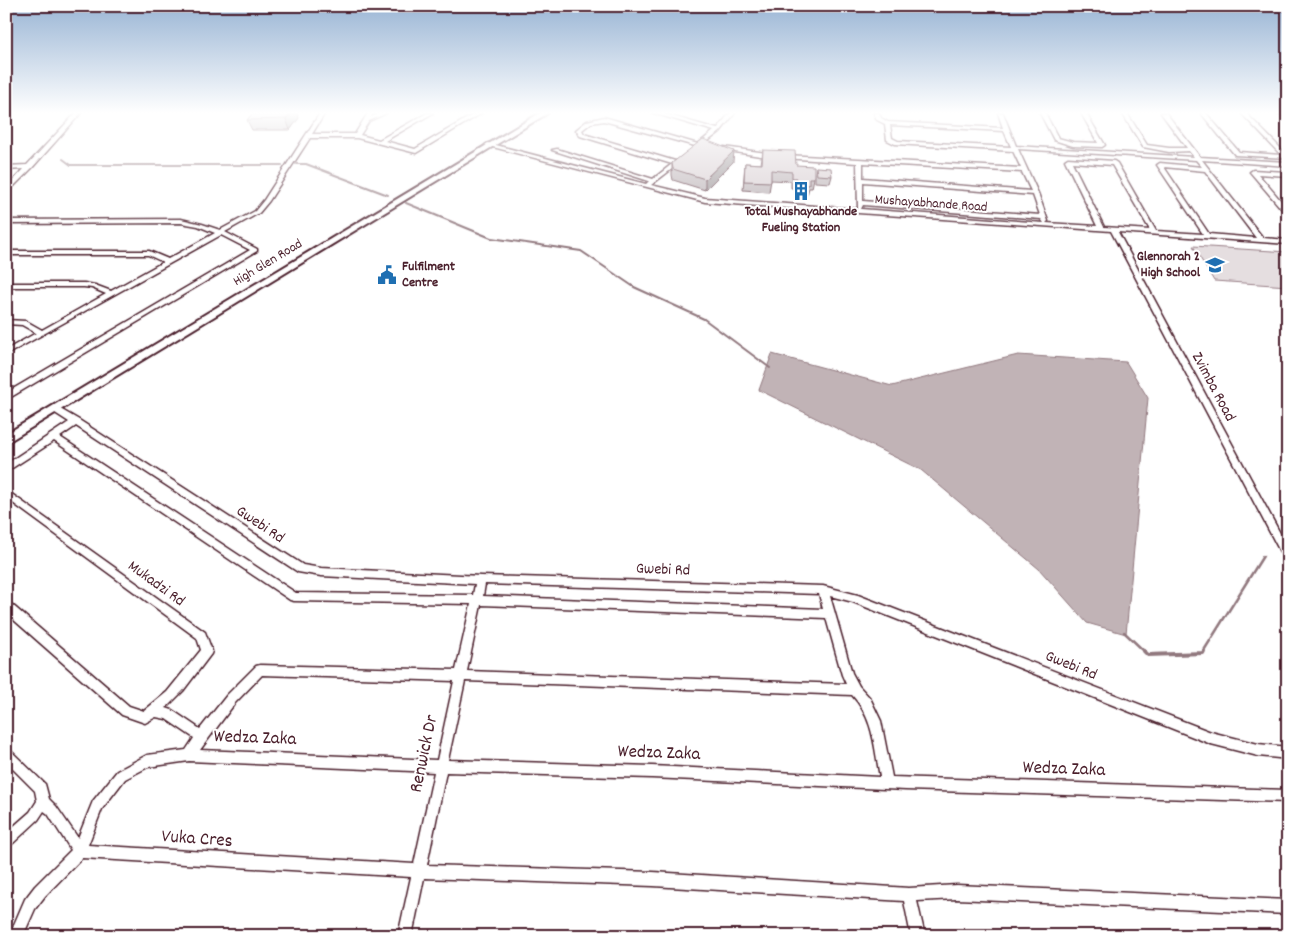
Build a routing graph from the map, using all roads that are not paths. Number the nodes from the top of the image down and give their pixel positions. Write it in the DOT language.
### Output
graph roads {
  1 [pos="39,157"];
  2 [pos="295,157"];
  3 [pos="468,157"];
  4 [pos="534,157"];
  5 [pos="577,157"];
  6 [pos="656,157"];
  7 [pos="799,157"];
  8 [pos="1018,157"];
  9 [pos="1165,157"];
  10 [pos="684,158"];
  11 [pos="1199,159"];
  12 [pos="860,160"];
  13 [pos="676,163"];
  14 [pos="1288,164"];
  15 [pos="30,167"];
  16 [pos="6,168"];
  17 [pos="1206,169"];
  18 [pos="1025,170"];
  19 [pos="1288,174"];
  20 [pos="861,180"];
  21 [pos="654,181"];
  22 [pos="647,186"];
  23 [pos="6,192"];
  24 [pos="1035,193"];
  25 [pos="861,203"];
  26 [pos="860,211"];
  27 [pos="1288,213"];
  28 [pos="1043,217"];
  29 [pos="6,222"];
  30 [pos="1046,225"];
  31 [pos="1101,228"];
  32 [pos="1113,229"];
  33 [pos="1154,232"];
  34 [pos="219,233"];
  35 [pos="1207,236"];
  36 [pos="1261,240"];
  37 [pos="1288,242"];
  38 [pos="6,253"];
  39 [pos="168,262"];
  40 [pos="6,285"];
  41 [pos="111,294"];
  42 [pos="6,322"];
  43 [pos="42,333"];
  44 [pos="6,352"];
  45 [pos="6,397"];
  46 [pos="55,409"];
  47 [pos="76,422"];
  48 [pos="54,437"];
  49 [pos="6,439"];
  50 [pos="6,469"];
  51 [pos="6,493"];
  52 [pos="1288,558"];
  53 [pos="481,580"];
  54 [pos="823,590"];
  55 [pos="477,600"];
  56 [pos="6,606"];
  57 [pos="830,614"];
  58 [pos="461,675"];
  59 [pos="855,690"];
  60 [pos="150,714"];
  61 [pos="202,737"];
  62 [pos="1288,753"];
  63 [pos="6,754"];
  64 [pos="189,755"];
  65 [pos="441,766"];
  66 [pos="887,782"];
  67 [pos="1288,796"];
  68 [pos="43,802"];
  69 [pos="6,842"];
  70 [pos="79,851"];
  71 [pos="419,871"];
  72 [pos="910,895"];
  73 [pos="1288,907"];
  74 [pos="16,936"];
  75 [pos="405,936"];
  76 [pos="918,936"];
  1 -- 15 [label="street"];
  2 -- 34 [label="street"];
  3 -- 46 [label="main road, High Glen Road"];
  4 -- 22 [label="street, Mushayabhande Road"];
  5 -- 21 [label="street"];
  6 -- 13 [label="street"];
  7 -- 12 [label="street"];
  8 -- 18 [label="street"];
  9 -- 11 [label="street"];
  10 -- 13 [label="street"];
  11 -- 14 [label="street"];
  11 -- 17 [label="street"];
  12 -- 18 [label="street"];
  12 -- 20 [label="street"];
  13 -- 21 [label="street"];
  15 -- 16 [label="street"];
  15 -- 23 [label="street"];
  17 -- 35 [label="street"];
  17 -- 36 [label="street"];
  18 -- 24 [label="street"];
  19 -- 27 [label="street"];
  20 -- 24 [label="street"];
  20 -- 25 [label="street"];
  21 -- 22 [label="street"];
  22 -- 26 [label="street, Mushayabhande Road"];
  24 -- 28 [label="street"];
  25 -- 26 [label="street"];
  25 -- 28 [label="street"];
  26 -- 30 [label="street, Mushayabhande Road"];
  28 -- 30 [label="street"];
  29 -- 34 [label="street"];
  30 -- 31 [label="street, Mushayabhande Road"];
  31 -- 32 [label="street, Mushayabhande Road"];
  31 -- 33 [label="street"];
  32 -- 33 [label="street, Mushayabhande Road"];
  32 -- 52 [label="street, Zvimba Road"];
  33 -- 35 [label="street, Mushayabhande Road"];
  34 -- 39 [label="street"];
  34 -- 45 [label="street"];
  35 -- 36 [label="street, Mushayabhande Road"];
  36 -- 37 [label="street, Mushayabhande Road"];
  38 -- 39 [label="street"];
  39 -- 41 [label="street"];
  40 -- 41 [label="street"];
  41 -- 43 [label="street"];
  42 -- 43 [label="street"];
  43 -- 44 [label="street"];
  46 -- 47 [label="street, Gwebi Rd"];
  46 -- 49 [label="main road, High Glen Road"];
  47 -- 48 [label="street"];
  47 -- 53 [label="street, Gwebi Rd"];
  48 -- 50 [label="street"];
  48 -- 55 [label="street"];
  51 -- 60 [label="street, Mukadzi Rd"];
  53 -- 54 [label="street, Gwebi Rd"];
  53 -- 55 [label="street, Renwick Dr"];
  54 -- 57 [label="street"];
  54 -- 62 [label="street, Gwebi Rd"];
  55 -- 57 [label="street"];
  55 -- 58 [label="street, Renwick Dr"];
  56 -- 60 [label="street"];
  57 -- 59 [label="street"];
  58 -- 59 [label="street"];
  58 -- 61 [label="street"];
  58 -- 65 [label="street, Renwick Dr"];
  59 -- 66 [label="street"];
  60 -- 61 [label="street"];
  61 -- 64 [label="street"];
  63 -- 68 [label="street"];
  64 -- 65 [label="street, Wedza Zaka"];
  64 -- 70 [label="street, Wedza Zaka"];
  65 -- 66 [label="street, Wedza Zaka"];
  65 -- 71 [label="street, Renwick Dr"];
  66 -- 67 [label="street, Wedza Zaka"];
  68 -- 69 [label="street"];
  68 -- 70 [label="street"];
  70 -- 71 [label="street, Vuka Cres"];
  70 -- 74 [label="street"];
  71 -- 72 [label="street"];
  71 -- 75 [label="street, Renwick Dr"];
  72 -- 73 [label="street"];
  72 -- 76 [label="street"];
}
